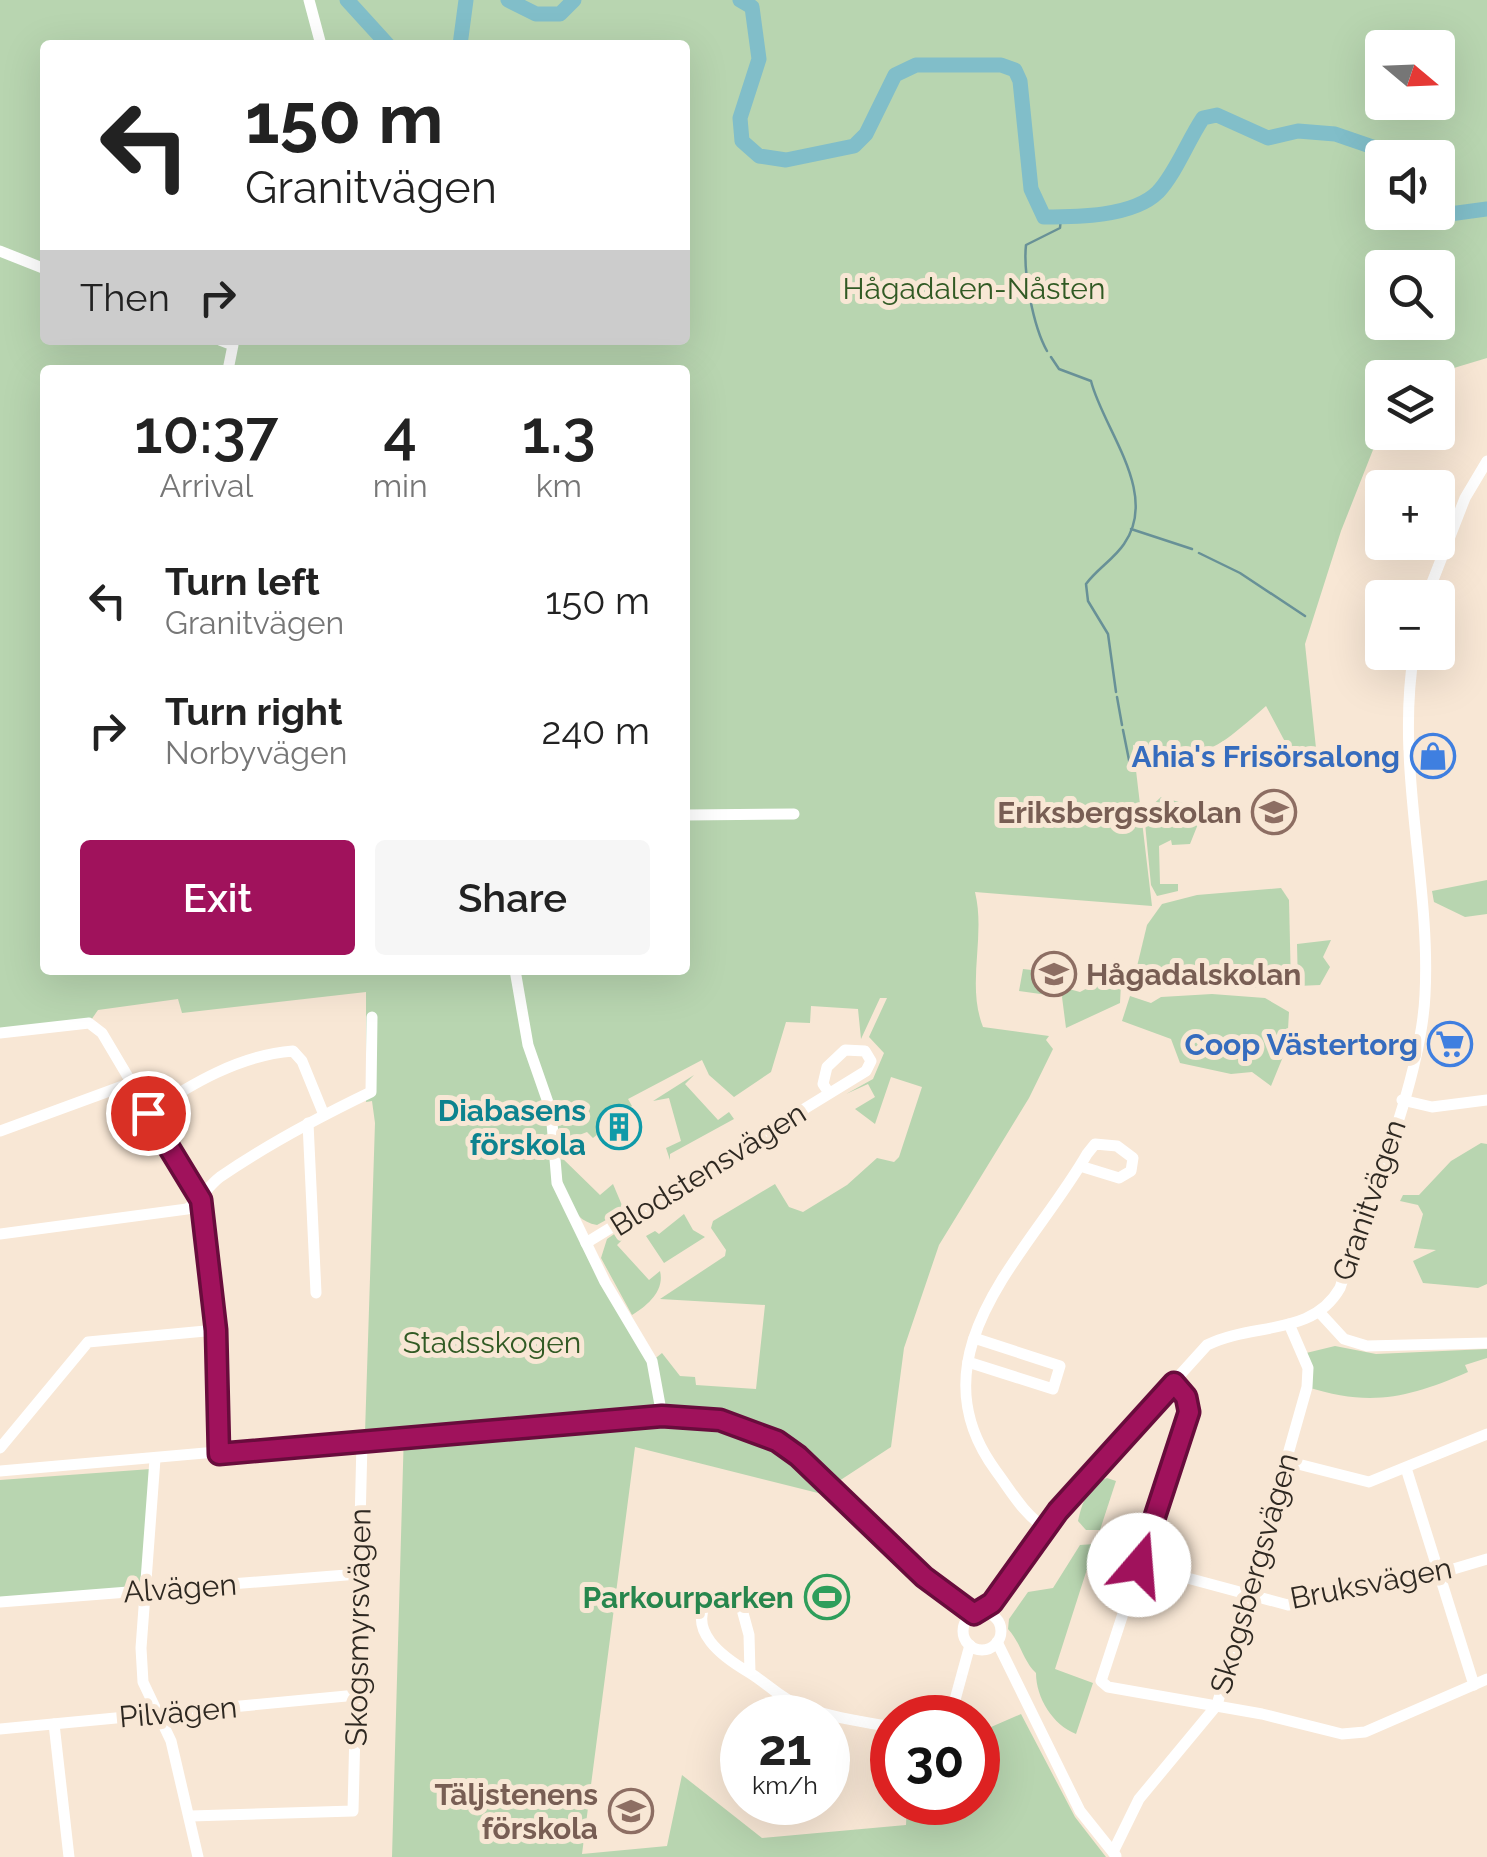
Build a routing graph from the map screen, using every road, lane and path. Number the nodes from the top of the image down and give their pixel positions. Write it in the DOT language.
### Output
graph roads {
  1 [pos="309,0"];
  2 [pos="320,40"];
  3 [pos="0,251"];
  4 [pos="40,267"];
  5 [pos="1487,462"];
  6 [pos="1433,580"];
  7 [pos="1413,670"];
  8 [pos="690,814"];
  9 [pos="794,814"];
  10 [pos="516,975"];
  11 [pos="372,1018"];
  12 [pos="0,1033"];
  13 [pos="131,1083"];
  14 [pos="829,1093"];
  15 [pos="1402,1100"];
  16 [pos="1487,1100"];
  17 [pos="148,1113"];
  18 [pos="324,1115"];
  19 [pos="308,1123"];
  20 [pos="0,1131"];
  21 [pos="1080,1166"];
  22 [pos="201,1200"];
  23 [pos="0,1234"];
  24 [pos="586,1243"];
  25 [pos="316,1293"];
  26 [pos="1321,1314"];
  27 [pos="1289,1324"];
  28 [pos="216,1330"];
  29 [pos="974,1338"];
  30 [pos="1487,1343"];
  31 [pos="968,1362"];
  32 [pos="1174,1383"];
  33 [pos="662,1416"];
  34 [pos="1487,1434"];
  35 [pos="362,1442"];
  36 [pos="0,1448"];
  37 [pos="219,1454"];
  38 [pos="155,1459"];
  39 [pos="1286,1462"];
  40 [pos="1406,1468"];
  41 [pos="0,1471"];
  42 [pos="1046,1528"];
  43 [pos="1487,1559"];
  44 [pos="1139,1565"];
  45 [pos="360,1574"];
  46 [pos="1440,1574"];
  47 [pos="1007,1585"];
  48 [pos="147,1590"];
  49 [pos="1249,1596"];
  50 [pos="0,1602"];
  51 [pos="973,1616"];
  52 [pos="995,1617"];
  53 [pos="983,1646"];
  54 [pos="750,1673"];
  55 [pos="1487,1680"];
  56 [pos="1474,1685"];
  57 [pos="958,1695"];
  58 [pos="356,1696"];
  59 [pos="1217,1706"];
  60 [pos="159,1714"];
  61 [pos="870,1722"];
  62 [pos="54,1724"];
  63 [pos="0,1730"];
  64 [pos="191,1816"];
  65 [pos="1115,1855"];
  66 [pos="69,1857"];
  67 [pos="198,1857"];
  1 -- 2 [label="street"];
  3 -- 4 [label="street"];
  5 -- 6 [label="street"];
  7 -- 15 [label="street, Granitvägen"];
  8 -- 9 [label="street"];
  10 -- 24 [label="street"];
  11 -- 18 [label="street"];
  12 -- 13 [label="street"];
  13 -- 17 [label="street"];
  13 -- 20 [label="street"];
  14 -- 14 [label="street, Blodstensvägen"];
  14 -- 24 [label="street, Blodstensvägen"];
  15 -- 16 [label="street"];
  15 -- 26 [label="street, Granitvägen"];
  17 -- 18 [label="street"];
  17 -- 22 [label="street"];
  18 -- 19 [label="street"];
  19 -- 22 [label="street"];
  19 -- 25 [label="street"];
  21 -- 29 [label="street"];
  22 -- 23 [label="street"];
  22 -- 28 [label="street"];
  24 -- 33 [label="street"];
  26 -- 27 [label="street, Granitvägen"];
  26 -- 30 [label="street"];
  27 -- 32 [label="street, Granitvägen"];
  27 -- 39 [label="street, Skogsbergsvägen"];
  28 -- 36 [label="street"];
  28 -- 37 [label="street"];
  29 -- 31 [label="street"];
  29 -- 31 [label="street"];
  31 -- 42 [label="street"];
  32 -- 42 [label="street, Granitvägen"];
  32 -- 44 [label="street"];
  33 -- 35 [label="street"];
  33 -- 51 [label="street"];
  34 -- 40 [label="street"];
  35 -- 37 [label="street"];
  35 -- 45 [label="street, Skogsmyrsvägen"];
  37 -- 38 [label="street"];
  38 -- 41 [label="street"];
  38 -- 48 [label="street"];
  39 -- 40 [label="street"];
  39 -- 49 [label="street, Skogsbergsvägen"];
  40 -- 46 [label="street"];
  42 -- 47 [label="street, Granitvägen"];
  43 -- 46 [label="street, Bruksvägen"];
  44 -- 49 [label="street, Bruksvägen"];
  44 -- 59 [label="street"];
  45 -- 48 [label="street, Alvägen"];
  45 -- 58 [label="street, Skogsmyrsvägen"];
  46 -- 49 [label="street, Bruksvägen"];
  46 -- 56 [label="street"];
  47 -- 51 [label="street, Granitvägen"];
  47 -- 52 [label="street, Granitvägen"];
  48 -- 50 [label="street, Alvägen"];
  48 -- 60 [label="street"];
  49 -- 59 [label="street, Skogsbergsvägen"];
  51 -- 52 [label="street"];
  51 -- 53 [label="street"];
  52 -- 53 [label="street"];
  53 -- 57 [label="street"];
  53 -- 65 [label="street"];
  54 -- 54 [label="street"];
  54 -- 61 [label="street"];
  55 -- 56 [label="street"];
  56 -- 59 [label="street"];
  58 -- 60 [label="street, Pilvägen"];
  58 -- 64 [label="street, Skogsmyrsvägen"];
  59 -- 65 [label="street, Skogsbergsvägen"];
  60 -- 62 [label="street, Pilvägen"];
  60 -- 64 [label="street"];
  62 -- 63 [label="street, Pilvägen"];
  62 -- 66 [label="street"];
  64 -- 67 [label="street"];
}
